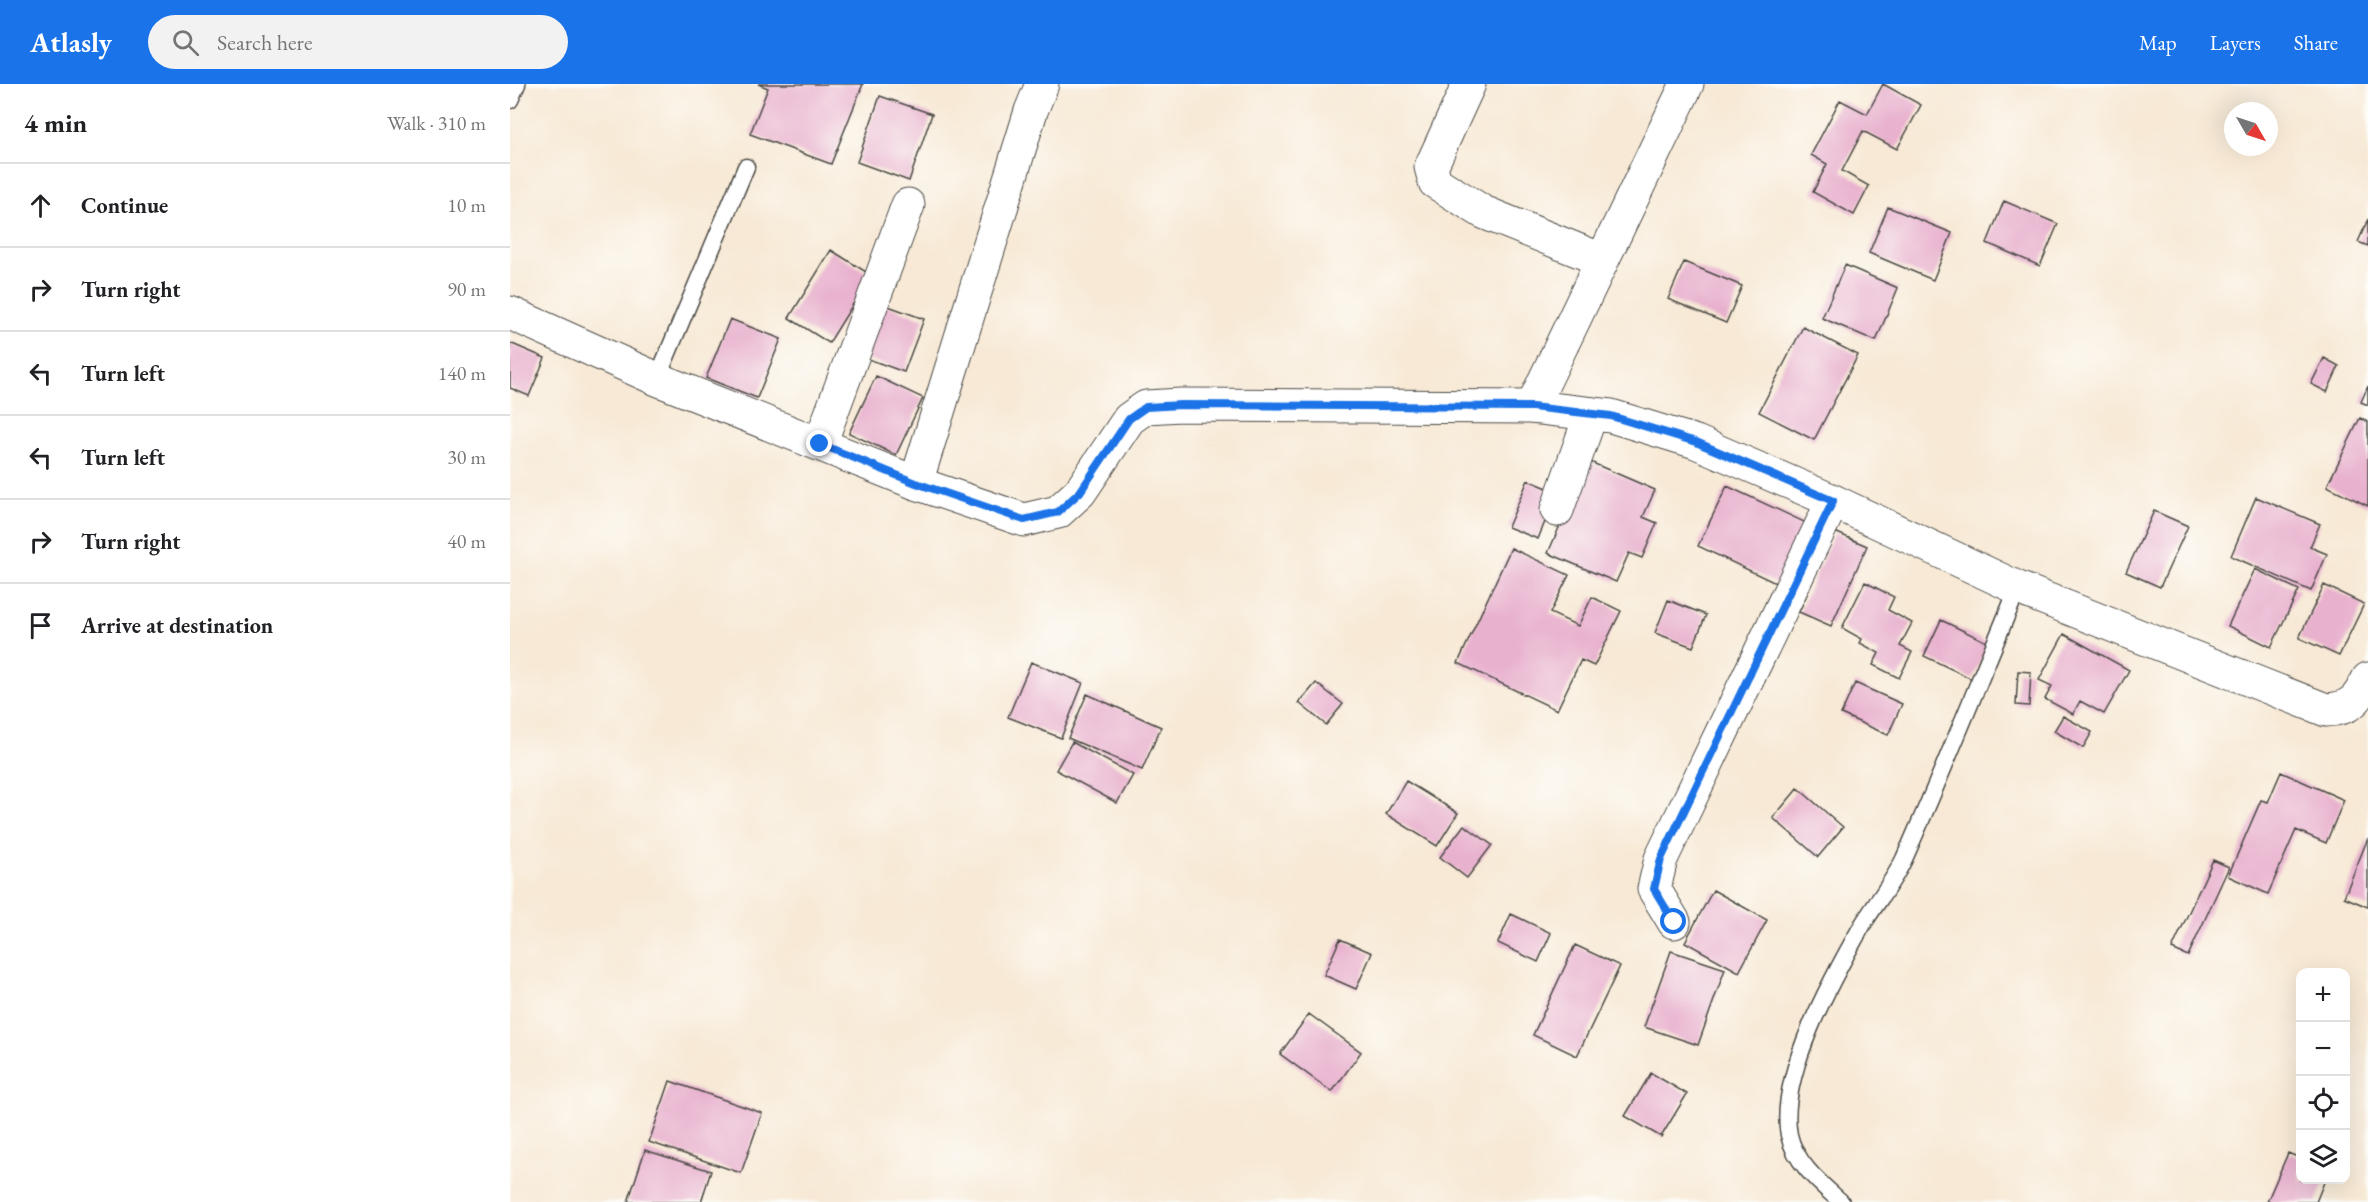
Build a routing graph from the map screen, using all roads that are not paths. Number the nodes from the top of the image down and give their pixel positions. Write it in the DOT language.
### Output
graph roads {
  1 [pos="517,84"];
  2 [pos="1042,84"];
  3 [pos="1469,84"];
  4 [pos="1687,84"];
  5 [pos="510,100"];
  6 [pos="746,167"];
  7 [pos="908,205"];
  8 [pos="1602,260"];
  9 [pos="510,313"];
  10 [pos="657,379"];
  11 [pos="1532,407"];
  12 [pos="1591,414"];
  13 [pos="820,444"];
  14 [pos="916,483"];
  15 [pos="1833,501"];
  16 [pos="1557,510"];
  17 [pos="2018,588"];
  18 [pos="2368,679"];
  19 [pos="1674,922"];
  20 [pos="1841,1202"];
  1 -- 5 [label="lane"];
  2 -- 14 [label="street"];
  3 -- 8 [label="street"];
  4 -- 8 [label="street"];
  6 -- 10 [label="lane"];
  7 -- 13 [label="street"];
  8 -- 11 [label="street"];
  9 -- 10 [label="street"];
  10 -- 13 [label="street"];
  11 -- 12 [label="street"];
  11 -- 14 [label="street"];
  12 -- 15 [label="street"];
  12 -- 16 [label="street"];
  13 -- 14 [label="street"];
  15 -- 17 [label="street"];
  15 -- 19 [label="street"];
  17 -- 18 [label="street"];
  17 -- 20 [label="lane"];
}
